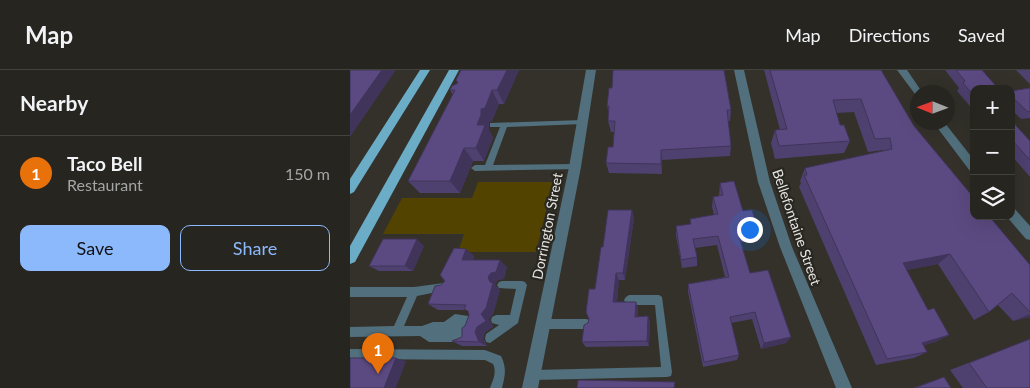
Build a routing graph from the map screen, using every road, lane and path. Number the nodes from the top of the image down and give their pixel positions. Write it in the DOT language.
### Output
graph roads {
  1 [pos="425,70"];
  2 [pos="591,70"];
  3 [pos="739,70"];
  4 [pos="902,70"];
  5 [pos="456,73"];
  6 [pos="913,85"];
  7 [pos="583,122"];
  8 [pos="493,125"];
  9 [pos="504,125"];
  10 [pos="944,130"];
  11 [pos="970,163"];
  12 [pos="575,167"];
  13 [pos="475,168"];
  14 [pos="488,168"];
  15 [pos="350,189"];
  16 [pos="1015,218"];
  17 [pos="1030,235"];
  18 [pos="350,257"];
  19 [pos="502,285"];
  20 [pos="447,287"];
  21 [pos="350,292"];
  22 [pos="414,292"];
  23 [pos="629,300"];
  24 [pos="514,320"];
  25 [pos="543,324"];
  26 [pos="586,324"];
  27 [pos="468,328"];
  28 [pos="494,329"];
  29 [pos="422,331"];
  30 [pos="350,332"];
  31 [pos="397,332"];
  32 [pos="350,354"];
  33 [pos="533,375"];
  34 [pos="496,388"];
  35 [pos="530,388"];
  36 [pos="844,388"];
  1 -- 15 [label="main road"];
  2 -- 7 [label="street, Dorrington Street"];
  3 -- 36 [label="street, Bellefontaine Street"];
  4 -- 6 [label="street"];
  5 -- 18 [label="main road"];
  7 -- 9 [label="lane"];
  7 -- 12 [label="street, Dorrington Street"];
  8 -- 9 [label="lane"];
  9 -- 14 [label="lane"];
  10 -- 11 [label="street"];
  12 -- 14 [label="lane"];
  12 -- 25 [label="street, Dorrington Street"];
  13 -- 14 [label="lane"];
  16 -- 17 [label="street"];
  19 -- 24 [label="lane"];
  20 -- 22 [label="lane"];
  21 -- 22 [label="lane"];
  22 -- 31 [label="lane"];
  23 -- 33 [label="lane"];
  24 -- 28 [label="lane"];
  25 -- 26 [label="lane"];
  25 -- 33 [label="street, Dorrington Street"];
  27 -- 29 [label="lane"];
  27 -- 29 [label="lane"];
  29 -- 31 [label="lane"];
  30 -- 31 [label="lane"];
  32 -- 34 [label="lane"];
  33 -- 35 [label="street, Dorrington Street"];
}
